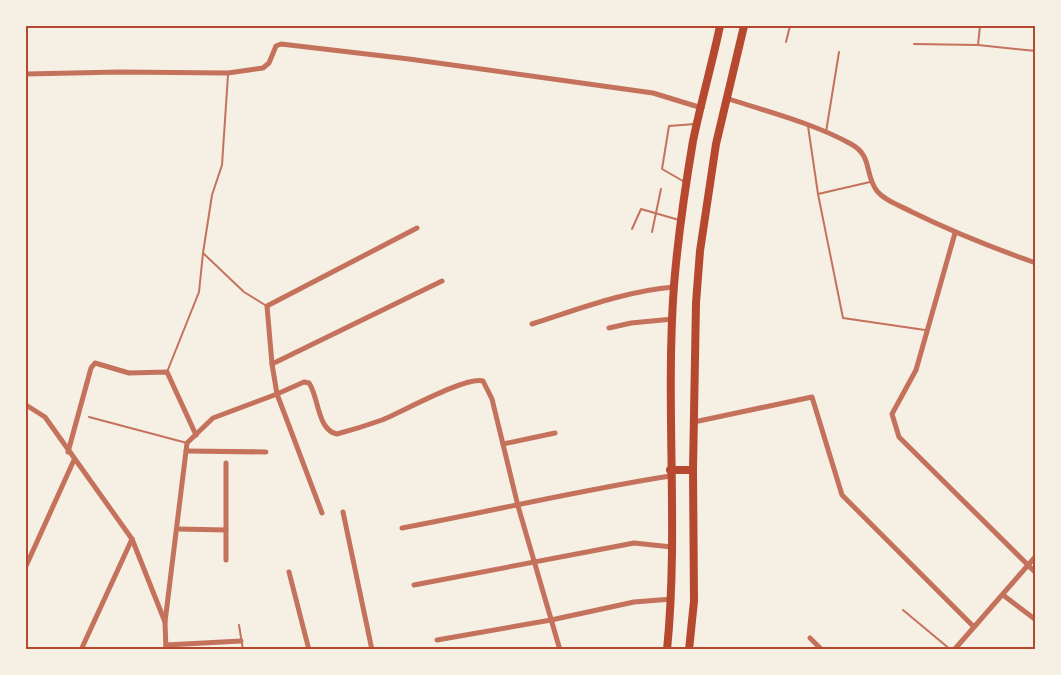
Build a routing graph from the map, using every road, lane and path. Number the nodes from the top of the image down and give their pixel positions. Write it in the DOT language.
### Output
graph roads {
  1 [pos="720,26"];
  2 [pos="744,26"];
  3 [pos="790,26"];
  4 [pos="980,26"];
  5 [pos="786,42"];
  6 [pos="914,44"];
  7 [pos="978,45"];
  8 [pos="1035,51"];
  9 [pos="839,52"];
  10 [pos="26,74"];
  11 [pos="228,74"];
  12 [pos="726,98"];
  13 [pos="702,108"];
  14 [pos="698,124"];
  15 [pos="808,126"];
  16 [pos="826,132"];
  17 [pos="873,181"];
  18 [pos="687,184"];
  19 [pos="661,189"];
  20 [pos="818,194"];
  21 [pos="656,214"];
  22 [pos="682,221"];
  23 [pos="417,228"];
  24 [pos="632,229"];
  25 [pos="652,232"];
  26 [pos="955,233"];
  27 [pos="203,253"];
  28 [pos="1035,263"];
  29 [pos="442,281"];
  30 [pos="674,287"];
  31 [pos="267,306"];
  32 [pos="673,319"];
  33 [pos="532,324"];
  34 [pos="609,328"];
  35 [pos="927,331"];
  36 [pos="272,363"];
  37 [pos="167,372"];
  38 [pos="277,394"];
  39 [pos="26,405"];
  40 [pos="89,417"];
  41 [pos="694,422"];
  42 [pos="555,433"];
  43 [pos="196,435"];
  44 [pos="187,444"];
  45 [pos="503,444"];
  46 [pos="186,451"];
  47 [pos="68,452"];
  48 [pos="266,452"];
  49 [pos="74,460"];
  50 [pos="226,463"];
  51 [pos="693,470"];
  52 [pos="670,473"];
  53 [pos="518,506"];
  54 [pos="343,512"];
  55 [pos="322,513"];
  56 [pos="402,528"];
  57 [pos="178,529"];
  58 [pos="226,530"];
  59 [pos="132,539"];
  60 [pos="673,547"];
  61 [pos="1035,556"];
  62 [pos="226,560"];
  63 [pos="534,562"];
  64 [pos="26,566"];
  65 [pos="1027,566"];
  66 [pos="289,572"];
  67 [pos="1035,573"];
  68 [pos="414,585"];
  69 [pos="1004,595"];
  70 [pos="672,599"];
  71 [pos="903,610"];
  72 [pos="551,620"];
  73 [pos="1035,620"];
  74 [pos="165,622"];
  75 [pos="238,625"];
  76 [pos="974,627"];
  77 [pos="810,638"];
  78 [pos="437,640"];
  79 [pos="241,641"];
  80 [pos="166,647"];
  81 [pos="81,650"];
  82 [pos="243,650"];
  83 [pos="309,650"];
  84 [pos="372,650"];
  85 [pos="560,650"];
  86 [pos="667,650"];
  87 [pos="689,650"];
  88 [pos="822,650"];
  89 [pos="953,650"];
  1 -- 13 [label="main road"];
  2 -- 12 [label="main road"];
  3 -- 5 [label="lane"];
  4 -- 7 [label="lane"];
  6 -- 7 [label="lane"];
  7 -- 8 [label="lane"];
  9 -- 16 [label="lane"];
  10 -- 11 [label="street"];
  11 -- 13 [label="street"];
  11 -- 27 [label="lane"];
  12 -- 15 [label="street"];
  12 -- 41 [label="main road"];
  13 -- 14 [label="main road"];
  14 -- 18 [label="main road"];
  14 -- 18 [label="lane"];
  15 -- 16 [label="street"];
  15 -- 20 [label="lane"];
  16 -- 17 [label="street"];
  17 -- 20 [label="lane"];
  17 -- 26 [label="street"];
  18 -- 22 [label="main road"];
  19 -- 21 [label="lane"];
  20 -- 35 [label="lane"];
  21 -- 22 [label="lane"];
  21 -- 24 [label="lane"];
  21 -- 25 [label="lane"];
  22 -- 30 [label="main road"];
  23 -- 31 [label="street"];
  26 -- 28 [label="street"];
  26 -- 35 [label="street"];
  27 -- 31 [label="lane"];
  27 -- 37 [label="lane"];
  29 -- 36 [label="street"];
  30 -- 32 [label="main road"];
  30 -- 33 [label="street"];
  31 -- 36 [label="street"];
  32 -- 34 [label="street"];
  32 -- 52 [label="main road"];
  35 -- 65 [label="street"];
  36 -- 38 [label="street"];
  37 -- 43 [label="street"];
  37 -- 47 [label="street"];
  38 -- 43 [label="street"];
  38 -- 45 [label="street"];
  38 -- 55 [label="street"];
  39 -- 47 [label="street"];
  40 -- 44 [label="lane"];
  41 -- 51 [label="main road"];
  41 -- 76 [label="street"];
  42 -- 45 [label="street"];
  43 -- 44 [label="street"];
  44 -- 46 [label="street"];
  45 -- 53 [label="street"];
  46 -- 48 [label="street"];
  46 -- 57 [label="street"];
  47 -- 49 [label="street"];
  49 -- 59 [label="street"];
  49 -- 64 [label="street"];
  50 -- 58 [label="street"];
  51 -- 52 [label="main road"];
  51 -- 87 [label="main road"];
  52 -- 53 [label="street"];
  52 -- 60 [label="main road"];
  53 -- 56 [label="street"];
  53 -- 63 [label="street"];
  54 -- 84 [label="street"];
  57 -- 58 [label="street"];
  57 -- 74 [label="street"];
  58 -- 62 [label="street"];
  59 -- 74 [label="street"];
  59 -- 81 [label="street"];
  60 -- 63 [label="street"];
  60 -- 70 [label="main road"];
  61 -- 65 [label="street"];
  63 -- 68 [label="street"];
  63 -- 72 [label="street"];
  65 -- 67 [label="street"];
  65 -- 69 [label="street"];
  66 -- 83 [label="street"];
  69 -- 73 [label="street"];
  69 -- 76 [label="street"];
  70 -- 72 [label="street"];
  70 -- 86 [label="main road"];
  71 -- 89 [label="lane"];
  72 -- 78 [label="street"];
  72 -- 85 [label="street"];
  74 -- 80 [label="street"];
  75 -- 79 [label="lane"];
  76 -- 89 [label="street"];
  77 -- 88 [label="street"];
  79 -- 80 [label="street"];
  79 -- 82 [label="lane"];
}
